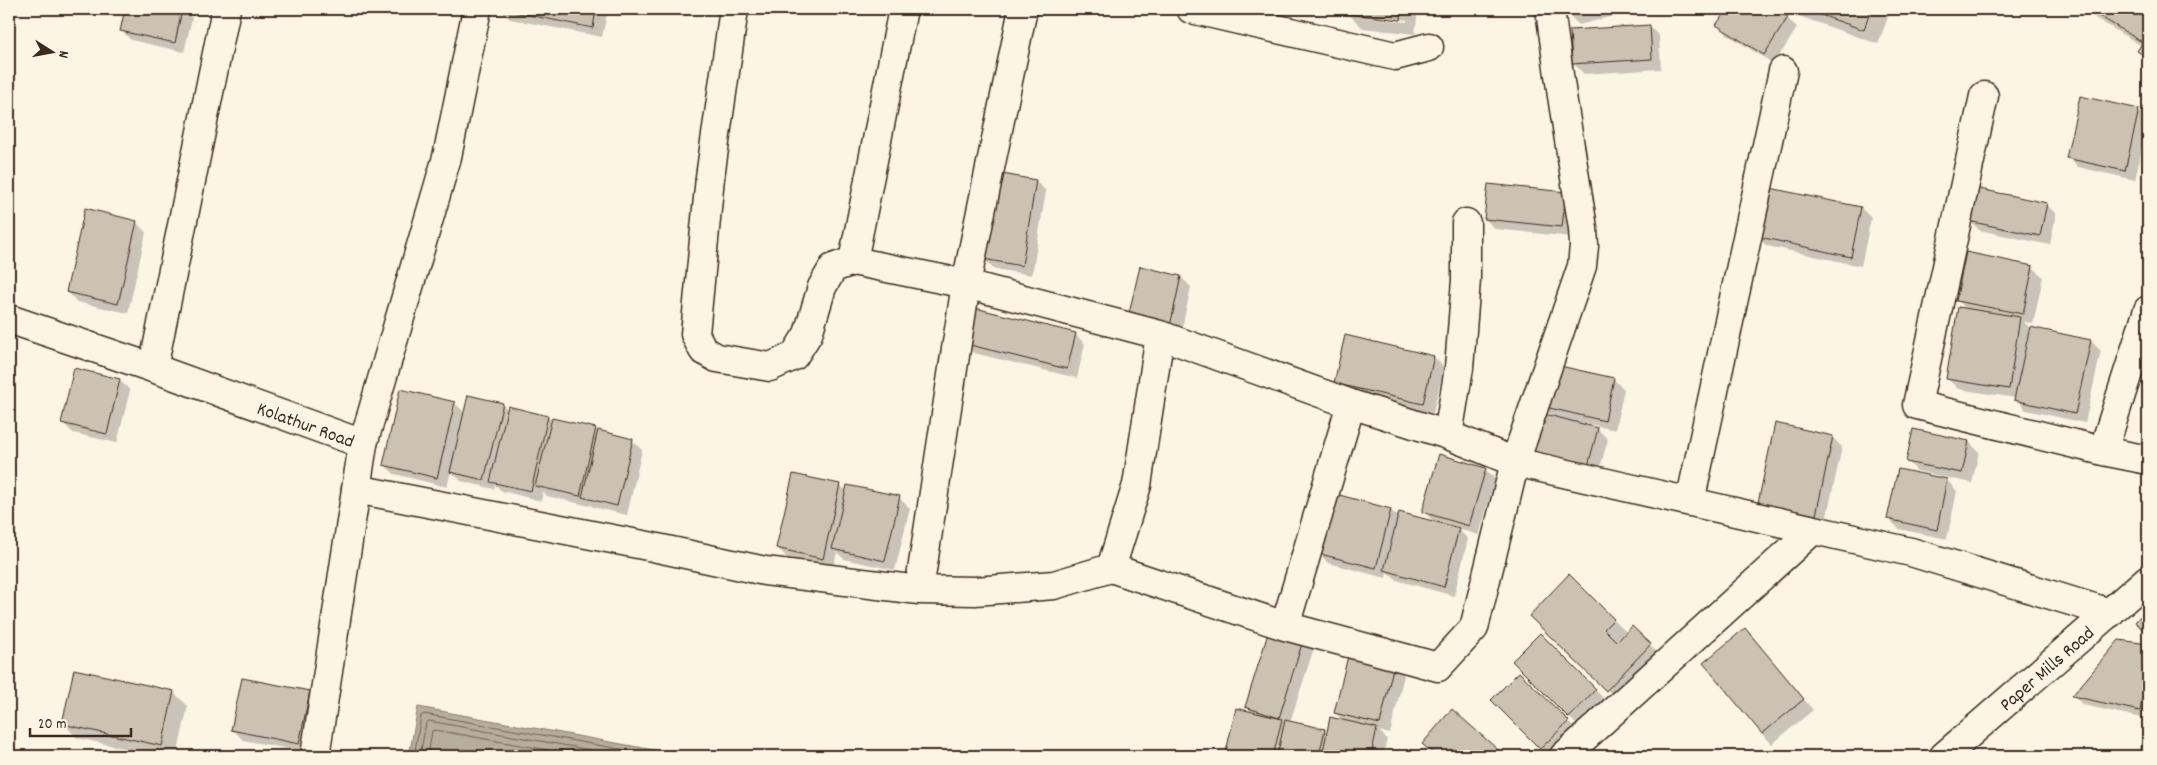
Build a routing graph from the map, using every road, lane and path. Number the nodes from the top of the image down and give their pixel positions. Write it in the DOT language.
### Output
graph roads {
  1 [pos="226,9"];
  2 [pos="477,9"];
  3 [pos="734,9"];
  4 [pos="903,9"];
  5 [pos="1023,9"];
  6 [pos="1191,9"];
  7 [pos="1550,10"];
  8 [pos="1429,47"];
  9 [pos="1783,71"];
  10 [pos="1984,96"];
  11 [pos="1466,223"];
  12 [pos="853,261"];
  13 [pos="966,284"];
  14 [pos="2148,310"];
  15 [pos="9,319"];
  16 [pos="1160,335"];
  17 [pos="153,368"];
  18 [pos="1351,404"];
  19 [pos="1448,435"];
  20 [pos="363,444"];
  21 [pos="2103,451"];
  22 [pos="2148,460"];
  23 [pos="1515,462"];
  24 [pos="356,489"];
  25 [pos="1690,502"];
  26 [pos="1813,530"];
  27 [pos="1111,568"];
  28 [pos="2148,579"];
  29 [pos="919,590"];
  30 [pos="2110,613"];
  31 [pos="1285,626"];
  32 [pos="315,756"];
  33 [pos="1564,756"];
  34 [pos="1944,756"];
  1 -- 17 [label="street"];
  2 -- 20 [label="street"];
  3 -- 12 [label="street"];
  4 -- 12 [label="street"];
  5 -- 13 [label="street"];
  6 -- 8 [label="street"];
  7 -- 23 [label="street"];
  9 -- 25 [label="street"];
  10 -- 21 [label="street"];
  11 -- 19 [label="street"];
  12 -- 13 [label="street"];
  13 -- 16 [label="street"];
  13 -- 29 [label="street"];
  14 -- 21 [label="street"];
  15 -- 17 [label="street, Kolathur Road"];
  16 -- 18 [label="street"];
  16 -- 27 [label="street"];
  17 -- 20 [label="street, Kolathur Road"];
  18 -- 19 [label="street"];
  18 -- 31 [label="street"];
  19 -- 23 [label="street"];
  20 -- 24 [label="street, Kolathur Road"];
  21 -- 22 [label="street"];
  23 -- 25 [label="street"];
  23 -- 31 [label="street"];
  24 -- 29 [label="street"];
  24 -- 32 [label="street, Kolathur Road"];
  25 -- 26 [label="street"];
  26 -- 30 [label="street"];
  26 -- 33 [label="street"];
  27 -- 29 [label="street"];
  27 -- 31 [label="street"];
  28 -- 30 [label="street, Paper Mills Road"];
  30 -- 34 [label="street, Paper Mills Road"];
}
